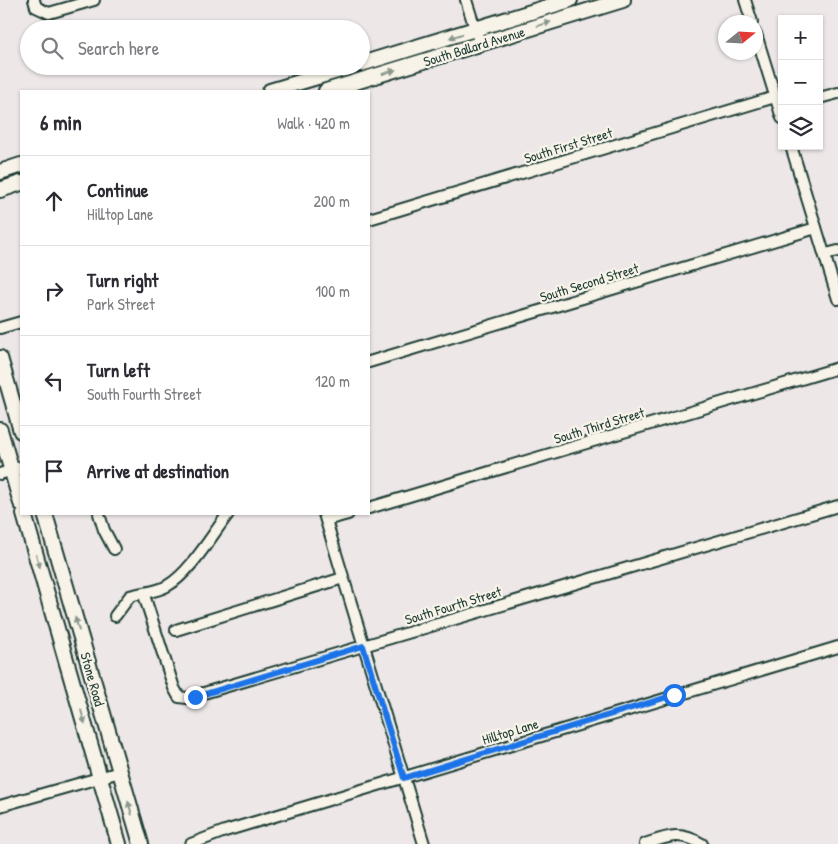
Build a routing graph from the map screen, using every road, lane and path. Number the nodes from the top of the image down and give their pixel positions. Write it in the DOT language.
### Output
graph roads {
  1 [pos="94,0"];
  2 [pos="466,0"];
  3 [pos="570,0"];
  4 [pos="745,0"];
  5 [pos="617,1"];
  6 [pos="35,3"];
  7 [pos="750,15"];
  8 [pos="476,30"];
  9 [pos="480,44"];
  10 [pos="763,57"];
  11 [pos="370,61"];
  12 [pos="324,75"];
  13 [pos="273,90"];
  14 [pos="329,90"];
  15 [pos="838,92"];
  16 [pos="775,97"];
  17 [pos="823,97"];
  18 [pos="778,105"];
  19 [pos="792,150"];
  20 [pos="20,165"];
  21 [pos="0,172"];
  22 [pos="20,183"];
  23 [pos="0,190"];
  24 [pos="370,219"];
  25 [pos="816,228"];
  26 [pos="838,251"];
  27 [pos="826,254"];
  28 [pos="838,299"];
  29 [pos="20,322"];
  30 [pos="0,328"];
  31 [pos="0,358"];
  32 [pos="370,362"];
  33 [pos="838,368"];
  34 [pos="20,428"];
  35 [pos="0,430"];
  36 [pos="11,470"];
  37 [pos="20,500"];
  38 [pos="838,506"];
  39 [pos="370,508"];
  40 [pos="24,515"];
  41 [pos="45,515"];
  42 [pos="100,515"];
  43 [pos="227,515"];
  44 [pos="340,515"];
  45 [pos="325,517"];
  46 [pos="114,549"];
  47 [pos="343,578"];
  48 [pos="144,595"];
  49 [pos="115,616"];
  50 [pos="176,630"];
  51 [pos="363,646"];
  52 [pos="838,647"];
  53 [pos="120,772"];
  54 [pos="100,778"];
  55 [pos="404,778"];
  56 [pos="0,806"];
  57 [pos="119,844"];
  58 [pos="141,844"];
  59 [pos="191,844"];
  60 [pos="424,844"];
  61 [pos="646,844"];
  62 [pos="702,844"];
  1 -- 6 [label="street"];
  2 -- 8 [label="street"];
  3 -- 8 [label="main road, South Ballard Avenue"];
  4 -- 7 [label="street"];
  9 -- 5 [label="main road, South Ballard Avenue, one-way"];
  8 -- 9 [label="street"];
  8 -- 11 [label="main road, South Ballard Avenue, one-way"];
  14 -- 9 [label="main road, South Ballard Avenue, one-way"];
  10 -- 16 [label="street"];
  12 -- 13 [label="main road"];
  15 -- 17 [label="street"];
  16 -- 18 [label="street"];
  16 -- 24 [label="street, South First Street"];
  19 -- 25 [label="street"];
  20 -- 21 [label="main road"];
  22 -- 23 [label="main road"];
  25 -- 27 [label="street"];
  25 -- 32 [label="street, South Second Street"];
  26 -- 27 [label="street"];
  27 -- 28 [label="street"];
  29 -- 30 [label="street"];
  31 -- 34 [label="main road"];
  33 -- 39 [label="street, South Third Street"];
  35 -- 36 [label="main road"];
  36 -- 37 [label="main road"];
  38 -- 51 [label="street, South Fourth Street"];
  40 -- 54 [label="main road, Stone Road, one-way"];
  53 -- 41 [label="main road, Stone Road, one-way"];
  42 -- 46 [label="street"];
  43 -- 48 [label="street"];
  44 -- 45 [label="street"];
  45 -- 47 [label="street"];
  47 -- 50 [label="street"];
  47 -- 51 [label="street"];
  48 -- 49 [label="street"];
  48 -- 51 [label="street, South Fourth Street"];
  51 -- 55 [label="street"];
  52 -- 55 [label="street, Hilltop Lane"];
  53 -- 54 [label="street"];
  58 -- 53 [label="main road, Stone Road, one-way"];
  54 -- 56 [label="street"];
  54 -- 57 [label="main road, Stone Road"];
  55 -- 59 [label="street, Hilltop Lane"];
  55 -- 60 [label="street"];
  61 -- 62 [label="street"];
}
